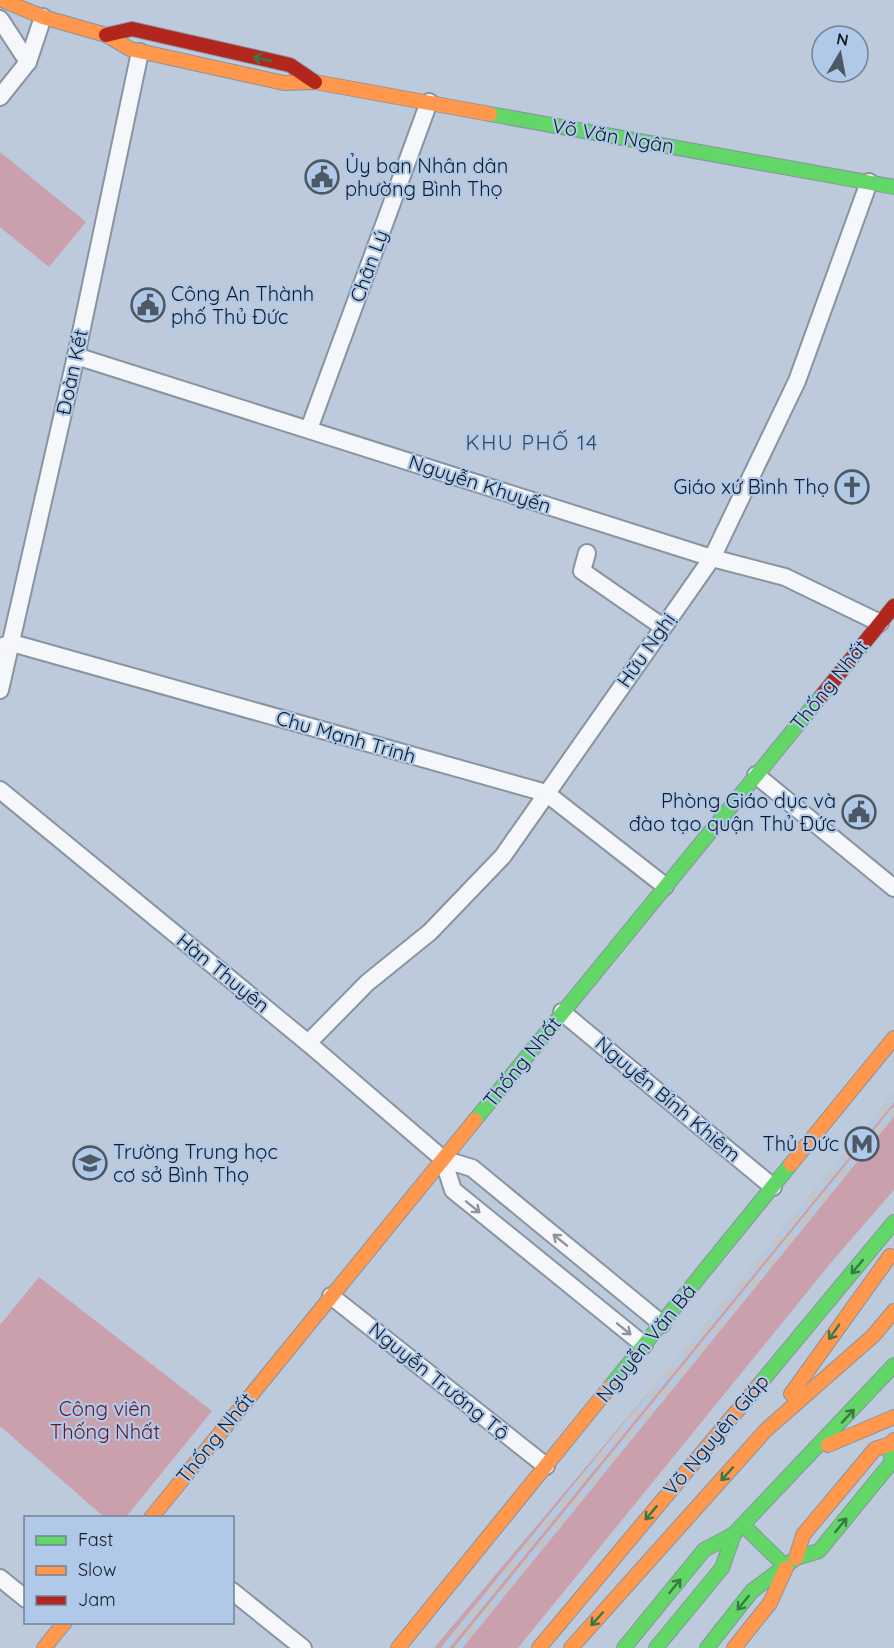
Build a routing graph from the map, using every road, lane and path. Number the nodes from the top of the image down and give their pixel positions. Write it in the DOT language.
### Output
graph roads {
  1 [pos="2,0"];
  2 [pos="43,17"];
  3 [pos="0,19"];
  4 [pos="106,35"];
  5 [pos="140,52"];
  6 [pos="28,62"];
  7 [pos="315,82"];
  8 [pos="0,97"];
  9 [pos="429,102"];
  10 [pos="869,182"];
  11 [pos="894,187"];
  12 [pos="76,356"];
  13 [pos="309,429"];
  14 [pos="587,554"];
  15 [pos="712,558"];
  16 [pos="894,606"];
  17 [pos="880,623"];
  18 [pos="663,627"];
  19 [pos="6,645"];
  20 [pos="0,690"];
  21 [pos="756,775"];
  22 [pos="0,790"];
  23 [pos="546,793"];
  24 [pos="665,886"];
  25 [pos="894,888"];
  26 [pos="562,1012"];
  27 [pos="894,1038"];
  28 [pos="308,1043"];
  29 [pos="443,1159"];
  30 [pos="773,1187"];
  31 [pos="894,1222"];
  32 [pos="894,1251"];
  33 [pos="331,1296"];
  34 [pos="894,1311"];
  35 [pos="662,1324"];
  36 [pos="644,1345"];
  37 [pos="894,1365"];
  38 [pos="894,1417"];
  39 [pos="766,1430"];
  40 [pos="892,1442"];
  41 [pos="816,1451"];
  42 [pos="546,1466"];
  43 [pos="153,1516"];
  44 [pos="739,1529"];
  45 [pos="791,1562"];
  46 [pos="0,1578"];
  47 [pos="234,1593"];
  48 [pos="24,1597"];
  49 [pos="59,1624"];
  50 [pos="542,1646"];
  51 [pos="44,1648"];
  52 [pos="303,1648"];
  53 [pos="398,1648"];
  54 [pos="571,1648"];
  55 [pos="624,1648"];
  56 [pos="656,1648"];
  57 [pos="706,1648"];
  58 [pos="734,1648"];
  1 -- 2 [label="main road"];
  2 -- 4 [label="main road"];
  2 -- 6 [label="street"];
  3 -- 6 [label="street"];
  4 -- 5 [label="main road"];
  7 -- 4 [label="main road, one-way"];
  5 -- 7 [label="main road"];
  5 -- 12 [label="street, Đoàn Kết"];
  6 -- 8 [label="street"];
  7 -- 9 [label="main road, Võ Văn Ngân"];
  9 -- 10 [label="main road, Võ Văn Ngân"];
  9 -- 13 [label="street, Chân Lý"];
  10 -- 11 [label="main road, Võ Văn Ngân"];
  10 -- 15 [label="street, Hữu Nghị"];
  12 -- 13 [label="street, Nguyễn Khuyến"];
  12 -- 19 [label="street, Đoàn Kết"];
  13 -- 15 [label="street, Nguyễn Khuyến"];
  14 -- 18 [label="street"];
  15 -- 17 [label="street, Nguyễn Khuyến"];
  15 -- 18 [label="street, Hữu Nghị"];
  16 -- 17 [label="main road, Thống Nhất"];
  17 -- 21 [label="main road, Thống Nhất"];
  18 -- 23 [label="street, Hữu Nghị"];
  19 -- 20 [label="street, Đoàn Kết"];
  19 -- 23 [label="street, Chu Mạnh Trinh"];
  21 -- 24 [label="main road, Thống Nhất"];
  21 -- 25 [label="street"];
  22 -- 28 [label="street, Hàn Thuyên"];
  23 -- 24 [label="street, Chu Mạnh Trinh"];
  23 -- 28 [label="street, Hữu Nghị"];
  24 -- 26 [label="main road, Thống Nhất"];
  26 -- 29 [label="main road, Thống Nhất"];
  26 -- 30 [label="street, Nguyễn Bỉnh Khiêm"];
  27 -- 30 [label="main road, Nguyễn Văn Bá"];
  28 -- 29 [label="street, Hàn Thuyên"];
  29 -- 33 [label="main road, Thống Nhất"];
  35 -- 29 [label="street, Hàn Thuyên, one-way"];
  29 -- 36 [label="street, one-way"];
  30 -- 35 [label="main road, Nguyễn Văn Bá"];
  31 -- 50 [label="main road, Võ Nguyên Giáp, one-way"];
  32 -- 39 [label="main road, Võ Nguyên Giáp, one-way"];
  33 -- 42 [label="street, Nguyễn Trường Tộ"];
  33 -- 43 [label="main road, Thống Nhất"];
  34 -- 39 [label="main road, Võ Nguyên Giáp"];
  35 -- 36 [label="main road, Nguyễn Văn Bá"];
  36 -- 42 [label="main road, Nguyễn Văn Bá"];
  41 -- 37 [label="main road, one-way"];
  38 -- 41 [label="main road"];
  39 -- 54 [label="main road, Võ Nguyên Giáp, one-way"];
  40 -- 45 [label="main road"];
  45 -- 40 [label="main road, one-way"];
  41 -- 44 [label="main road"];
  42 -- 53 [label="main road, Nguyễn Văn Bá"];
  44 -- 45 [label="main road"];
  55 -- 44 [label="main road, one-way"];
  44 -- 56 [label="main road"];
  45 -- 57 [label="main road, one-way"];
  45 -- 58 [label="main road"];
  46 -- 48 [label="street"];
  47 -- 52 [label="street"];
  49 -- 51 [label="main road"];
}
